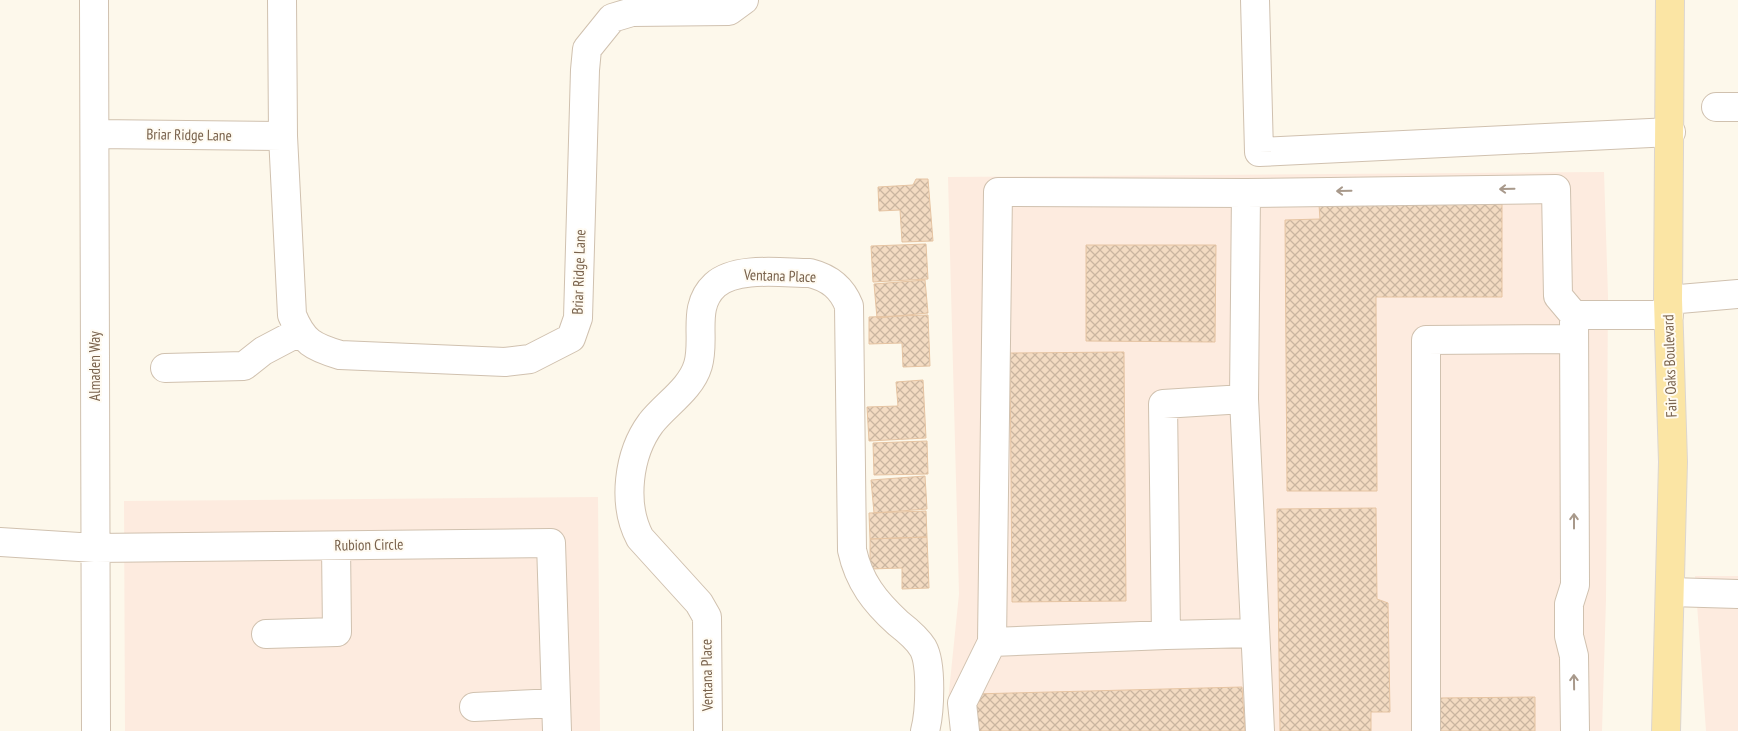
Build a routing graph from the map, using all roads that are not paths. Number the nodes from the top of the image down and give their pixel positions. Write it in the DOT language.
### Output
graph roads {
  1 [pos="94,0"];
  2 [pos="282,0"];
  3 [pos="744,0"];
  4 [pos="1255,0"];
  5 [pos="1670,0"];
  6 [pos="1671,132"];
  7 [pos="95,134"];
  8 [pos="283,136"];
  9 [pos="1246,193"];
  10 [pos="1738,294"];
  11 [pos="1668,308"];
  12 [pos="1574,327"];
  13 [pos="299,332"];
  14 [pos="165,368"];
  15 [pos="1244,399"];
  16 [pos="0,542"];
  17 [pos="336,546"];
  18 [pos="95,548"];
  19 [pos="1670,592"];
  20 [pos="1738,594"];
  21 [pos="1254,633"];
  22 [pos="266,634"];
  23 [pos="1166,635"];
  24 [pos="992,642"];
  25 [pos="556,703"];
  26 [pos="474,707"];
  27 [pos="96,731"];
  28 [pos="556,731"];
  29 [pos="708,731"];
  30 [pos="925,731"];
  31 [pos="965,731"];
  32 [pos="1260,731"];
  33 [pos="1426,731"];
  34 [pos="1575,731"];
  35 [pos="1666,731"];
  1 -- 7 [label="street, Almaden Way"];
  2 -- 8 [label="street"];
  3 -- 13 [label="street, Briar Ridge Lane"];
  4 -- 6 [label="street"];
  5 -- 6 [label="main road, Fair Oaks Boulevard"];
  6 -- 11 [label="main road, Fair Oaks Boulevard"];
  7 -- 8 [label="street, Briar Ridge Lane"];
  7 -- 18 [label="street, Almaden Way"];
  8 -- 13 [label="street"];
  12 -- 9 [label="street, one-way"];
  9 -- 15 [label="street"];
  9 -- 24 [label="street"];
  10 -- 11 [label="street"];
  11 -- 12 [label="street"];
  11 -- 19 [label="main road, Fair Oaks Boulevard"];
  12 -- 33 [label="street"];
  34 -- 12 [label="street, one-way"];
  13 -- 14 [label="street"];
  15 -- 21 [label="street"];
  15 -- 23 [label="street"];
  16 -- 18 [label="street, Rubion Circle"];
  17 -- 18 [label="street, Rubion Circle"];
  17 -- 22 [label="street"];
  17 -- 25 [label="street, Rubion Circle"];
  18 -- 27 [label="street, Almaden Way"];
  19 -- 20 [label="street"];
  19 -- 35 [label="main road, Fair Oaks Boulevard"];
  21 -- 23 [label="street"];
  21 -- 32 [label="street"];
  23 -- 24 [label="street"];
  24 -- 31 [label="street"];
  25 -- 26 [label="street"];
  25 -- 28 [label="street, Rubion Circle"];
  29 -- 30 [label="street, Ventana Place"];
}
